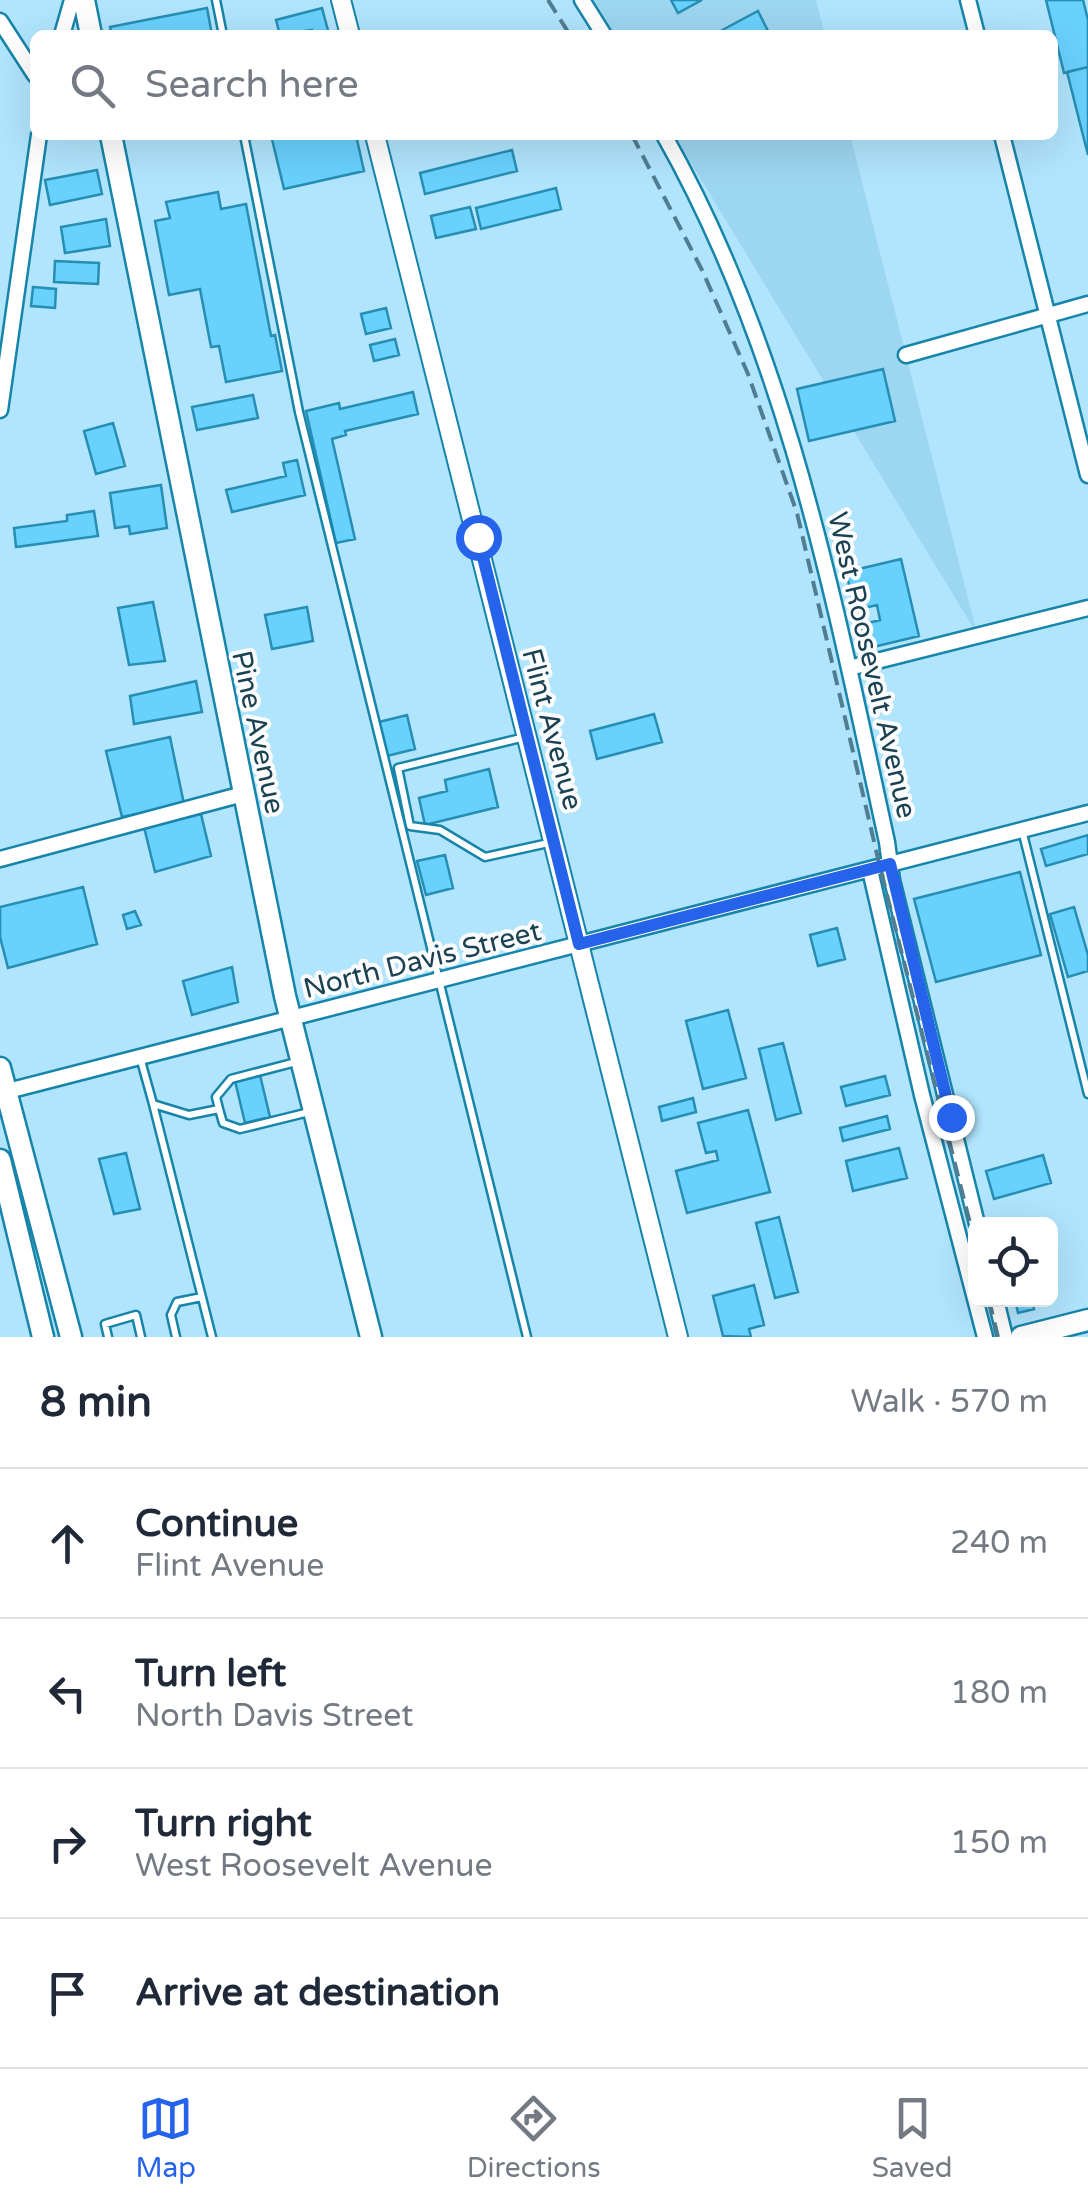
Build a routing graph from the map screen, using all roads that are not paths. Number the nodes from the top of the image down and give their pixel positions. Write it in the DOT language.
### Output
graph roads {
  1 [pos="72,0"];
  2 [pos="84,0"];
  3 [pos="216,0"];
  4 [pos="341,0"];
  5 [pos="582,0"];
  6 [pos="968,0"];
  7 [pos="0,21"];
  8 [pos="63,30"];
  9 [pos="90,30"];
  10 [pos="223,30"];
  11 [pos="349,30"];
  12 [pos="601,30"];
  13 [pos="976,30"];
  14 [pos="30,67"];
  15 [pos="38,140"];
  16 [pos="112,140"];
  17 [pos="245,140"];
  18 [pos="375,140"];
  19 [pos="666,140"];
  20 [pos="1003,140"];
  21 [pos="1088,304"];
  22 [pos="1047,315"];
  23 [pos="906,355"];
  24 [pos="0,410"];
  25 [pos="1088,475"];
  26 [pos="1088,608"];
  27 [pos="849,668"];
  28 [pos="526,736"];
  29 [pos="244,794"];
  30 [pos="1088,813"];
  31 [pos="1022,829"];
  32 [pos="554,842"];
  33 [pos="0,859"];
  34 [pos="890,864"];
  35 [pos="870,870"];
  36 [pos="579,944"];
  37 [pos="441,980"];
  38 [pos="290,1018"];
  39 [pos="140,1057"];
  40 [pos="302,1061"];
  41 [pos="0,1068"];
  42 [pos="3,1093"];
  43 [pos="1088,1094"];
  44 [pos="153,1104"];
  45 [pos="219,1109"];
  46 [pos="314,1111"];
  47 [pos="0,1160"];
  48 [pos="976,1217"];
  49 [pos="202,1297"];
  50 [pos="998,1307"];
  51 [pos="1088,1320"];
  52 [pos="43,1337"];
  53 [pos="70,1337"];
  54 [pos="108,1337"];
  55 [pos="141,1337"];
  56 [pos="176,1337"];
  57 [pos="212,1337"];
  58 [pos="371,1337"];
  59 [pos="527,1337"];
  60 [pos="678,1337"];
  61 [pos="985,1337"];
  62 [pos="1005,1337"];
  63 [pos="1021,1337"];
  1 -- 8 [label="street"];
  2 -- 9 [label="main road"];
  3 -- 10 [label="lane"];
  4 -- 11 [label="street"];
  5 -- 12 [label="street"];
  6 -- 13 [label="street"];
  7 -- 14 [label="street"];
  15 -- 24 [label="street"];
  16 -- 29 [label="main road, Pine Avenue"];
  17 -- 37 [label="lane"];
  18 -- 28 [label="street, Flint Avenue"];
  19 -- 27 [label="street, West Roosevelt Avenue"];
  20 -- 22 [label="street"];
  21 -- 22 [label="street"];
  22 -- 23 [label="street"];
  22 -- 25 [label="street"];
  26 -- 27 [label="street"];
  27 -- 34 [label="street, West Roosevelt Avenue"];
  28 -- 32 [label="street, Flint Avenue"];
  28 -- 32 [label="lane"];
  29 -- 33 [label="street"];
  29 -- 38 [label="main road, Pine Avenue"];
  30 -- 31 [label="street, North Davis Street"];
  31 -- 34 [label="street, North Davis Street"];
  31 -- 43 [label="lane"];
  32 -- 36 [label="street, Flint Avenue"];
  34 -- 35 [label="street, North Davis Street"];
  34 -- 48 [label="street, West Roosevelt Avenue"];
  35 -- 36 [label="street, North Davis Street"];
  35 -- 61 [label="street"];
  36 -- 37 [label="street, North Davis Street"];
  36 -- 60 [label="street, Flint Avenue"];
  37 -- 38 [label="street, North Davis Street"];
  37 -- 59 [label="lane"];
  38 -- 39 [label="street, North Davis Street"];
  38 -- 40 [label="main road, Pine Avenue"];
  39 -- 42 [label="street, North Davis Street"];
  39 -- 44 [label="lane"];
  40 -- 45 [label="lane"];
  40 -- 46 [label="main road, Pine Avenue"];
  41 -- 42 [label="main road"];
  42 -- 53 [label="main road"];
  44 -- 45 [label="lane"];
  44 -- 49 [label="lane"];
  45 -- 46 [label="lane"];
  46 -- 58 [label="main road, Pine Avenue"];
  47 -- 52 [label="main road"];
  49 -- 56 [label="lane"];
  49 -- 57 [label="lane"];
  50 -- 62 [label="street"];
  51 -- 63 [label="main road"];
  54 -- 55 [label="lane"];
}
